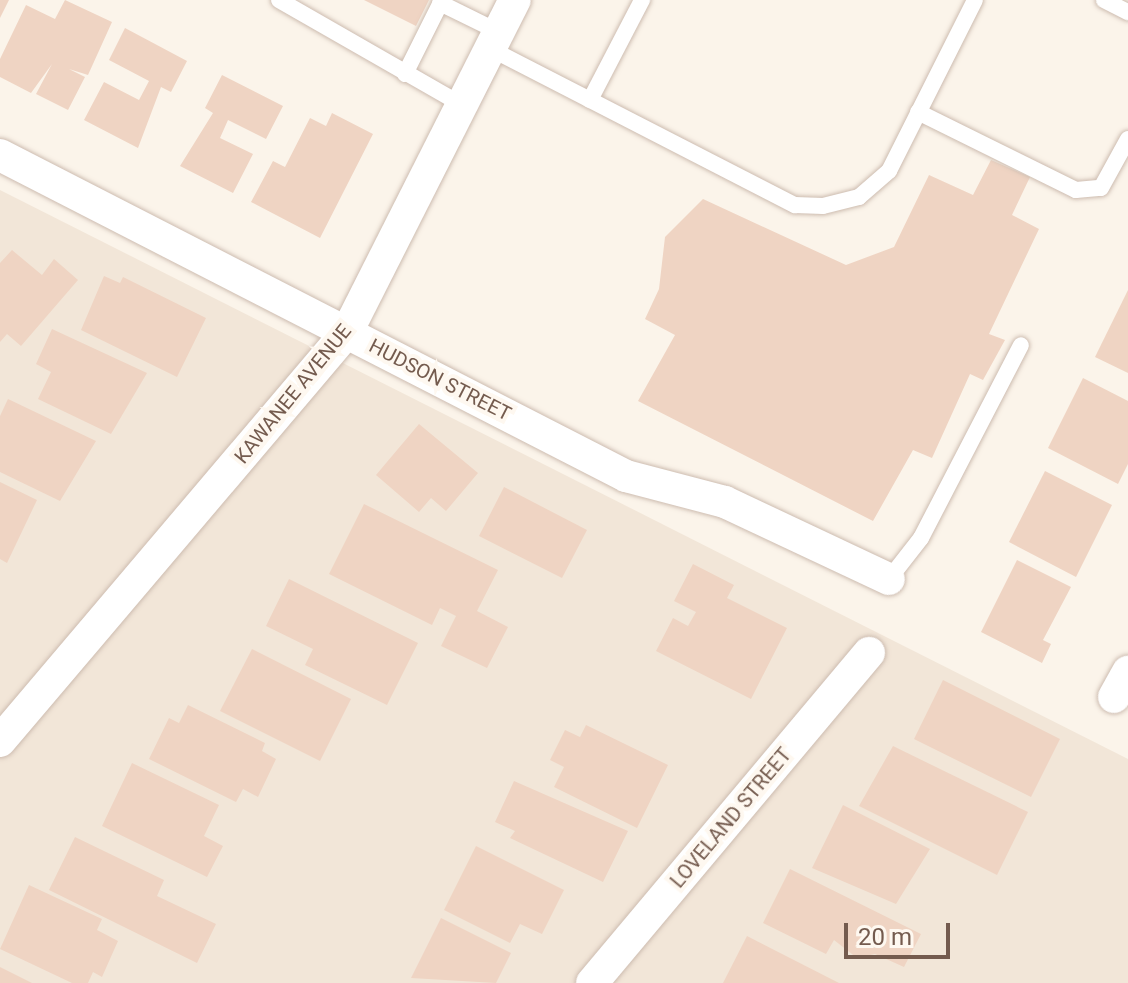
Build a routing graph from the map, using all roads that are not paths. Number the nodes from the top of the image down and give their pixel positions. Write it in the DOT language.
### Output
graph roads {
  1 [pos="279,0"];
  2 [pos="515,0"];
  3 [pos="642,0"];
  4 [pos="975,0"];
  5 [pos="1104,0"];
  6 [pos="441,2"];
  7 [pos="1128,12"];
  8 [pos="495,40"];
  9 [pos="405,74"];
  10 [pos="590,100"];
  11 [pos="462,105"];
  12 [pos="918,112"];
  13 [pos="1128,139"];
  14 [pos="0,155"];
  15 [pos="347,332"];
  16 [pos="1021,345"];
  17 [pos="889,579"];
  18 [pos="869,653"];
  19 [pos="0,741"];
  20 [pos="592,983"];
  1 -- 9 [label="lane"];
  2 -- 8 [label="street, KAWANEE AVENUE"];
  3 -- 10 [label="lane"];
  4 -- 12 [label="lane"];
  5 -- 7 [label="lane"];
  6 -- 8 [label="lane"];
  6 -- 9 [label="lane"];
  8 -- 10 [label="lane"];
  8 -- 11 [label="street, KAWANEE AVENUE"];
  9 -- 11 [label="lane"];
  10 -- 12 [label="lane"];
  11 -- 15 [label="street, KAWANEE AVENUE"];
  12 -- 13 [label="lane"];
  14 -- 15 [label="street, HUDSON STREET"];
  15 -- 17 [label="street, HUDSON STREET"];
  15 -- 19 [label="street, KAWANEE AVENUE"];
  16 -- 17 [label="lane"];
  18 -- 20 [label="street, LOVELAND STREET"];
}
